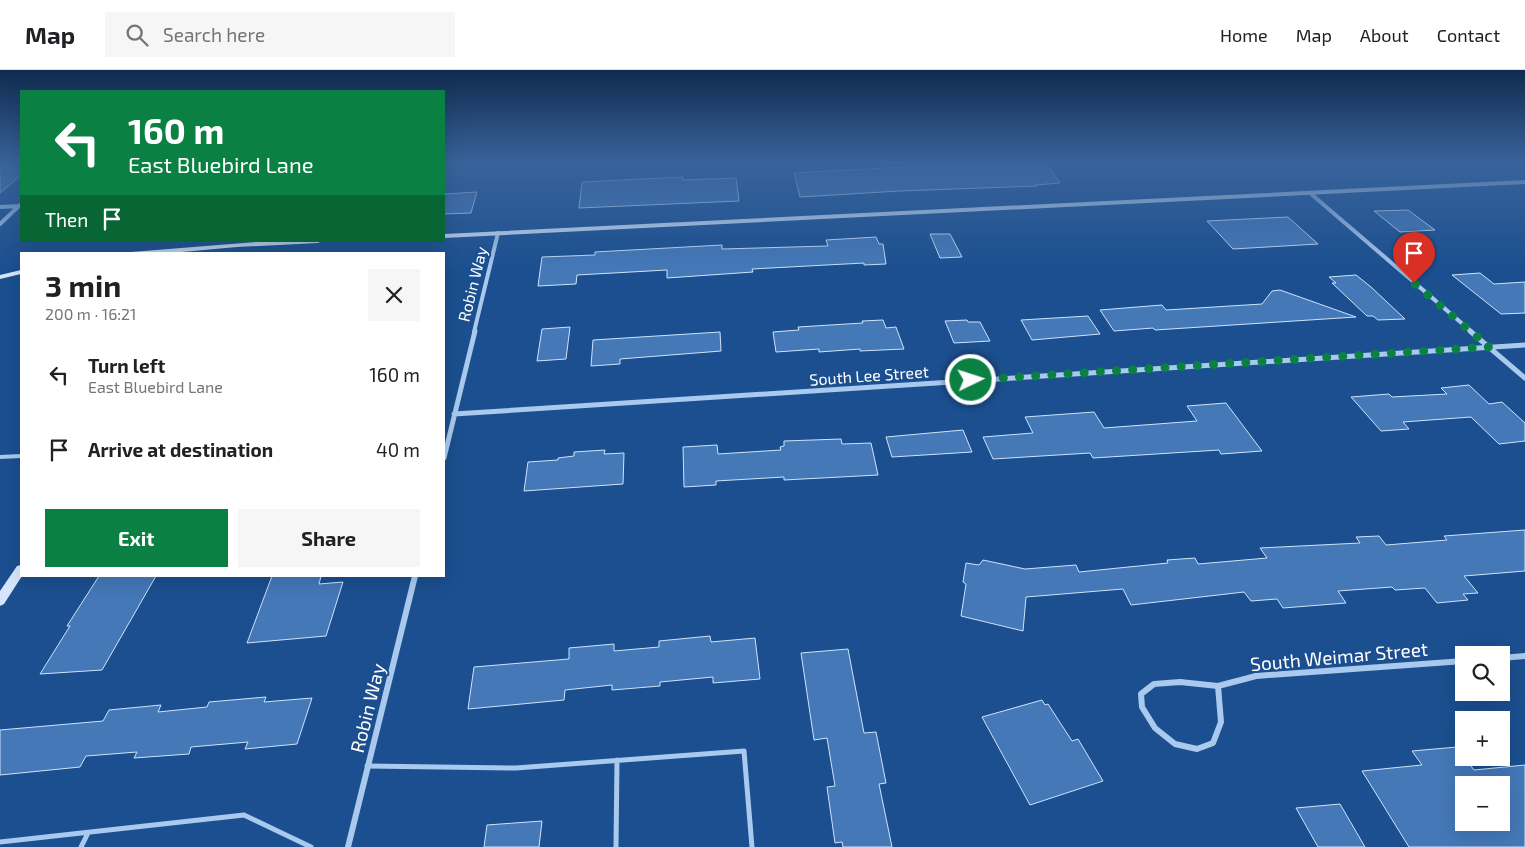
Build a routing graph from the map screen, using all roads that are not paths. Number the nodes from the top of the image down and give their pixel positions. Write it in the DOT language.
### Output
graph roads {
  1 [pos="1203,198"];
  2 [pos="1316,198"];
  3 [pos="20,205"];
  4 [pos="20,206"];
  5 [pos="0,207"];
  6 [pos="0,224"];
  7 [pos="498,233"];
  8 [pos="445,236"];
  9 [pos="278,242"];
  10 [pos="238,243"];
  11 [pos="150,252"];
  12 [pos="20,272"];
  13 [pos="0,277"];
  14 [pos="1525,345"];
  15 [pos="1489,347"];
  16 [pos="1525,378"];
  17 [pos="454,414"];
  18 [pos="445,454"];
  19 [pos="20,456"];
  20 [pos="0,457"];
  21 [pos="20,571"];
  22 [pos="415,577"];
  23 [pos="0,601"];
  24 [pos="1525,656"];
  25 [pos="1510,657"];
  26 [pos="1455,662"];
  27 [pos="1218,686"];
  28 [pos="617,760"];
  29 [pos="367,766"];
  30 [pos="88,833"];
  31 [pos="0,842"];
  32 [pos="82,847"];
  33 [pos="311,847"];
  34 [pos="348,847"];
  35 [pos="616,847"];
  36 [pos="752,847"];
  1 -- 7 [label="street"];
  2 -- 15 [label="street"];
  3 -- 5 [label="street"];
  4 -- 6 [label="street"];
  7 -- 8 [label="street"];
  7 -- 17 [label="street, Robin Way"];
  9 -- 10 [label="street"];
  10 -- 11 [label="street"];
  12 -- 13 [label="street"];
  14 -- 15 [label="street, South Lee Street"];
  15 -- 16 [label="street"];
  15 -- 17 [label="street, South Lee Street"];
  17 -- 18 [label="street, Robin Way"];
  19 -- 20 [label="lane"];
  21 -- 23 [label="street"];
  22 -- 29 [label="street, Robin Way"];
  24 -- 25 [label="street"];
  26 -- 27 [label="street, South Weimar Street"];
  27 -- 27 [label="street, South Weimar Street"];
  28 -- 29 [label="lane"];
  28 -- 35 [label="lane"];
  28 -- 36 [label="lane"];
  29 -- 34 [label="street, Robin Way"];
  30 -- 31 [label="lane"];
  30 -- 32 [label="lane"];
  30 -- 33 [label="lane"];
}
